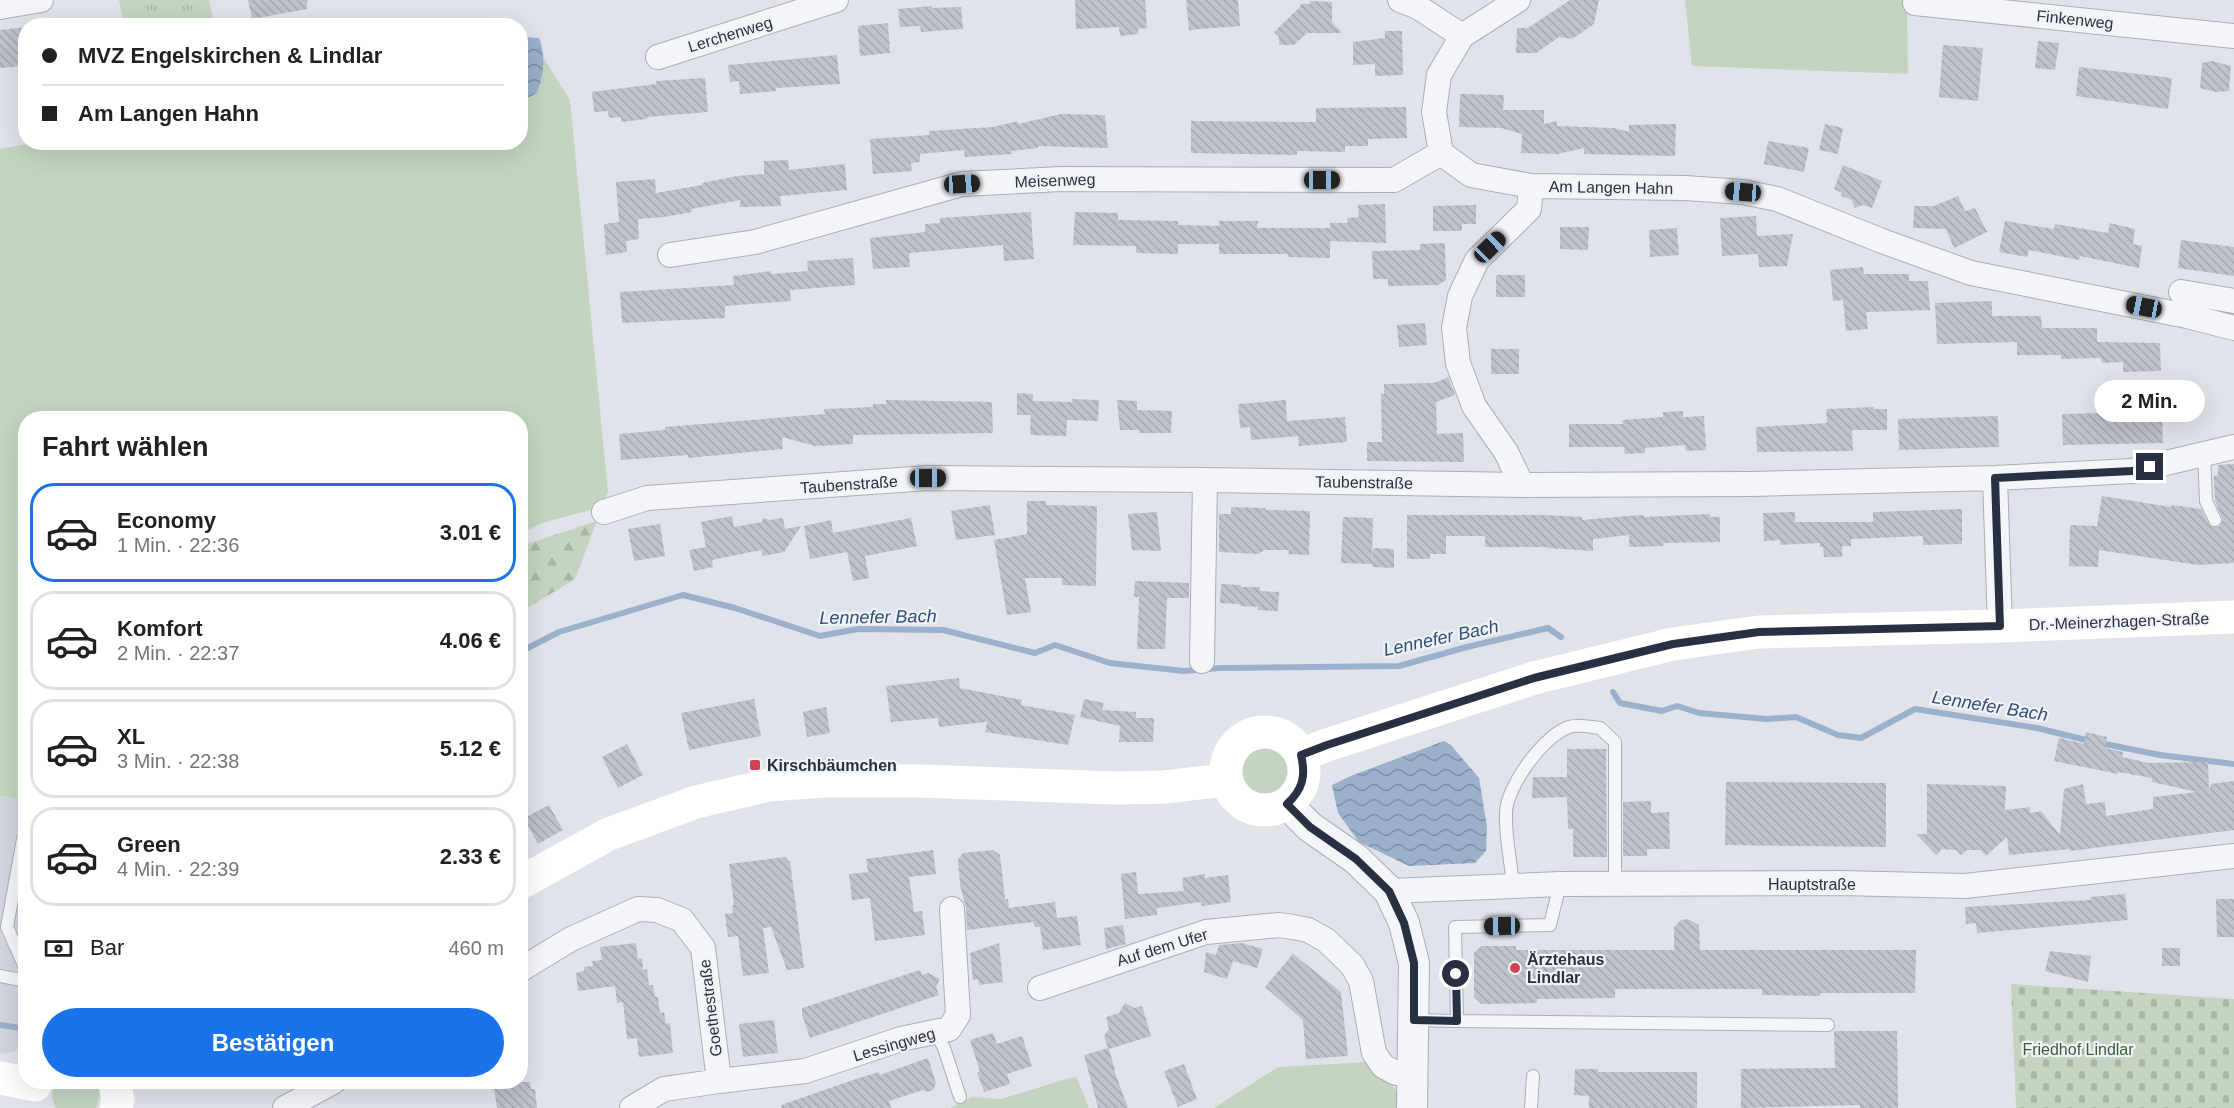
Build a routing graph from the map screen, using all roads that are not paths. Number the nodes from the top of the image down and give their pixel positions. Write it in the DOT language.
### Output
graph roads {
  1 [pos="41,0"];
  2 [pos="836,0"];
  3 [pos="1400,0"];
  4 [pos="1518,0"];
  5 [pos="1915,3"];
  6 [pos="0,7"];
  7 [pos="1462,36"];
  8 [pos="2234,36"];
  9 [pos="658,57"];
  10 [pos="1441,153"];
  11 [pos="1531,186"];
  12 [pos="670,255"];
  13 [pos="2181,292"];
  14 [pos="2234,301"];
  15 [pos="2234,328"];
  16 [pos="2234,447"];
  17 [pos="2204,454"];
  18 [pos="1995,478"];
  19 [pos="1205,480"];
  20 [pos="1522,485"];
  21 [pos="604,512"];
  22 [pos="2215,520"];
  23 [pos="2234,617"];
  24 [pos="2000,626"];
  25 [pos="1202,661"];
  26 [pos="1301,755"];
  27 [pos="1227,780"];
  28 [pos="1287,804"];
  29 [pos="2234,855"];
  30 [pos="18,860"];
  31 [pos="528,879"];
  32 [pos="1560,884"];
  33 [pos="1615,884"];
  34 [pos="1513,886"];
  35 [pos="1389,891"];
  36 [pos="952,909"];
  37 [pos="3,926"];
  38 [pos="18,955"];
  39 [pos="528,965"];
  40 [pos="0,976"];
  41 [pos="18,979"];
  42 [pos="1040,988"];
  43 [pos="1414,1020"];
  44 [pos="1457,1021"];
  45 [pos="1828,1025"];
  46 [pos="935,1031"];
  47 [pos="1413,1073"];
  48 [pos="1533,1076"];
  49 [pos="0,1078"];
  50 [pos="719,1081"];
  51 [pos="18,1085"];
  52 [pos="116,1089"];
  53 [pos="320,1089"];
  54 [pos="960,1097"];
  55 [pos="116,1108"];
  56 [pos="285,1108"];
  57 [pos="632,1108"];
  58 [pos="1412,1108"];
  59 [pos="1531,1108"];
  1 -- 6 [label="street"];
  2 -- 9 [label="street, Lerchenweg"];
  3 -- 7 [label="street"];
  4 -- 7 [label="street"];
  5 -- 8 [label="street, Finkenweg"];
  7 -- 10 [label="street"];
  10 -- 11 [label="street"];
  10 -- 12 [label="street, Meisenweg"];
  11 -- 15 [label="street, Am Langen Hahn"];
  11 -- 20 [label="street, Am Langen Hahn"];
  13 -- 14 [label="street"];
  16 -- 17 [label="street"];
  17 -- 18 [label="street"];
  17 -- 22 [label="lane"];
  18 -- 20 [label="street"];
  18 -- 24 [label="street"];
  19 -- 20 [label="street, Taubenstraße"];
  19 -- 21 [label="street, Taubenstraße"];
  19 -- 25 [label="street"];
  23 -- 24 [label="main road, Dr.-Meinerzhagen-Straße"];
  24 -- 26 [label="main road, Dr.-Meinerzhagen-Straße"];
  26 -- 27 [label="main road"];
  26 -- 28 [label="main road"];
  27 -- 28 [label="main road"];
  27 -- 31 [label="main road"];
  28 -- 35 [label="street"];
  29 -- 33 [label="street, Hauptstraße"];
  30 -- 37 [label="lane"];
  32 -- 33 [label="street, Hauptstraße"];
  32 -- 34 [label="street, Hauptstraße"];
  32 -- 44 [label="lane"];
  33 -- 34 [label="lane"];
  34 -- 35 [label="street, Hauptstraße"];
  35 -- 43 [label="street"];
  36 -- 46 [label="street, Lessingweg"];
  37 -- 38 [label="lane"];
  39 -- 50 [label="street, Goethestraße"];
  40 -- 41 [label="lane"];
  42 -- 47 [label="street, Auf dem Ufer"];
  43 -- 44 [label="lane"];
  43 -- 47 [label="street"];
  44 -- 45 [label="lane"];
  46 -- 50 [label="street, Lessingweg"];
  46 -- 54 [label="lane"];
  47 -- 58 [label="street"];
  48 -- 59 [label="lane"];
  49 -- 51 [label="main road"];
  50 -- 57 [label="street"];
  52 -- 55 [label="main road"];
  53 -- 56 [label="street"];
}
